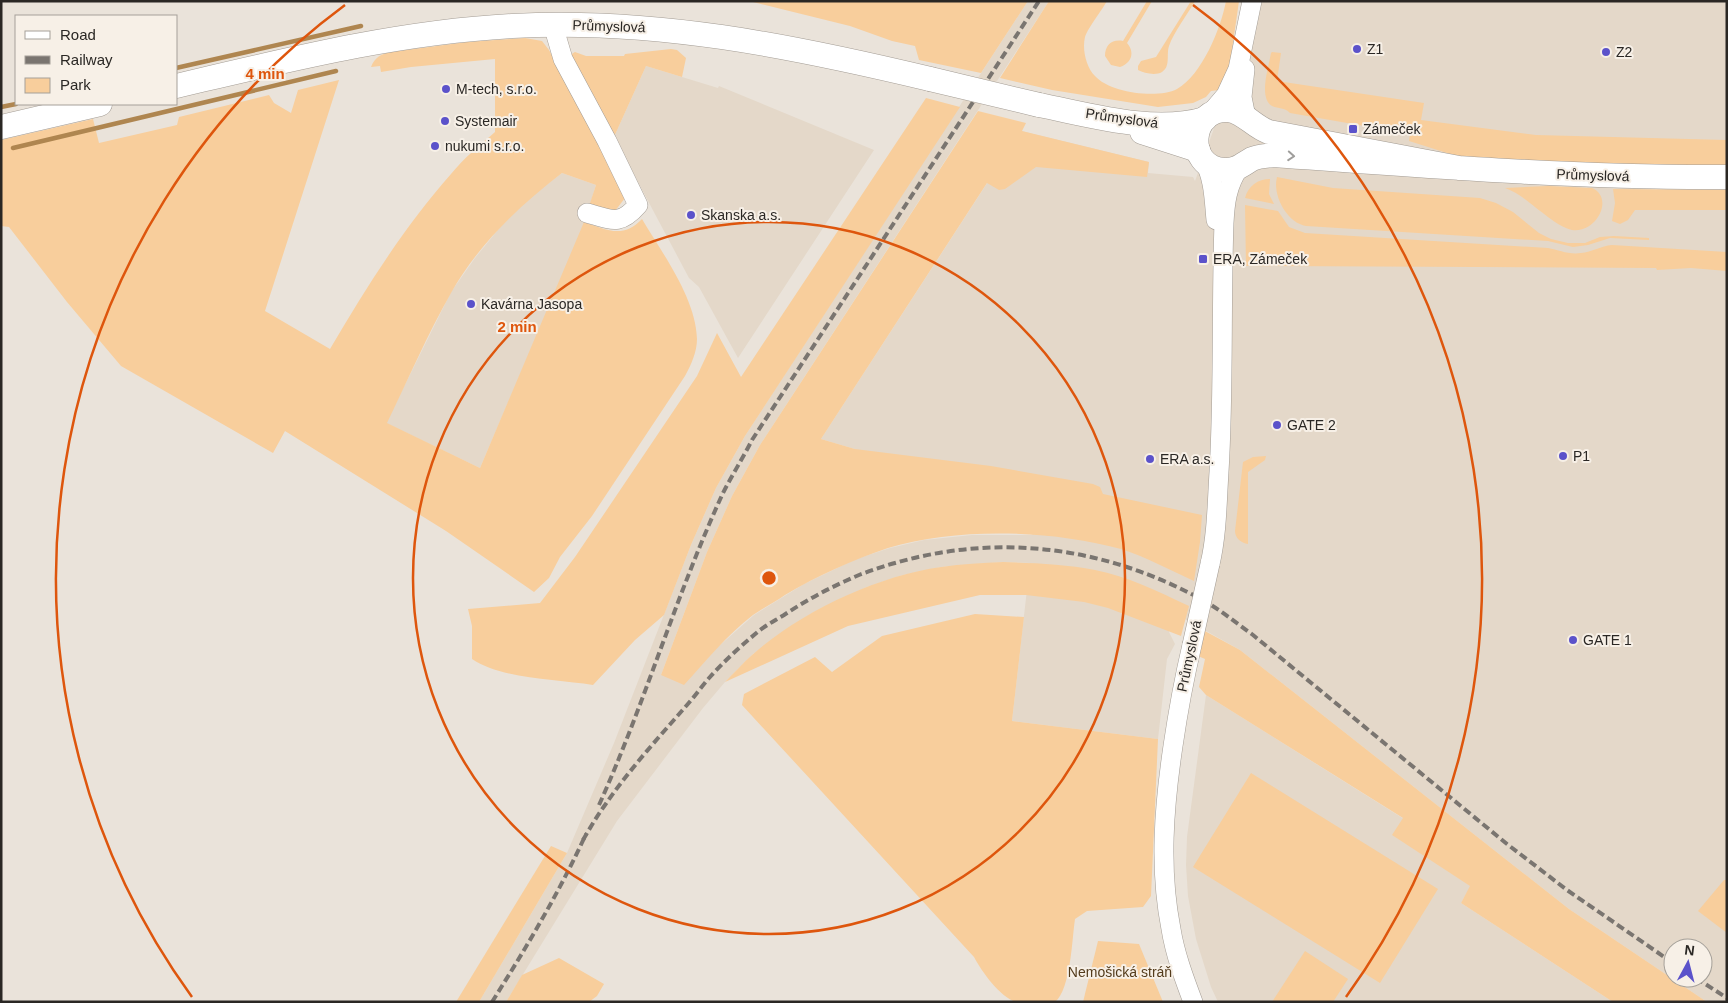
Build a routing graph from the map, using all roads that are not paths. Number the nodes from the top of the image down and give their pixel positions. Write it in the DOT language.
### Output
graph roads {
  1 [pos="1252,1"];
  2 [pos="553,25"];
  3 [pos="1248,27"];
  4 [pos="178,86"];
  5 [pos="96,105"];
  6 [pos="1039,105"];
  7 [pos="1207,117"];
  8 [pos="1248,120"];
  9 [pos="1,127"];
  10 [pos="1200,155"];
  11 [pos="1242,166"];
  12 [pos="1459,168"];
  13 [pos="1727,178"];
  14 [pos="587,213"];
  15 [pos="1222,308"];
  16 [pos="1193,1002"];
  1 -- 3 [label="street, Průmyslová"];
  2 -- 4 [label="main road, Průmyslová"];
  2 -- 6 [label="main road, Průmyslová, bridge"];
  2 -- 14 [label="street"];
  3 -- 7 [label="street, Průmyslová"];
  3 -- 8 [label="street, Průmyslová"];
  5 -- 9 [label="main road"];
  6 -- 7 [label="main road, Průmyslová"];
  6 -- 10 [label="main road, Průmyslová"];
  7 -- 8 [label="main road, Průmyslová"];
  7 -- 10 [label="main road, Průmyslová"];
  8 -- 11 [label="main road, Průmyslová"];
  8 -- 12 [label="main road, Průmyslová"];
  10 -- 11 [label="main road, Průmyslová"];
  10 -- 15 [label="street, Průmyslová"];
  11 -- 12 [label="main road, Průmyslová, one-way"];
  11 -- 15 [label="street, Průmyslová"];
  12 -- 13 [label="main road, Průmyslová"];
  15 -- 16 [label="street, Průmyslová, bridge"];
}
